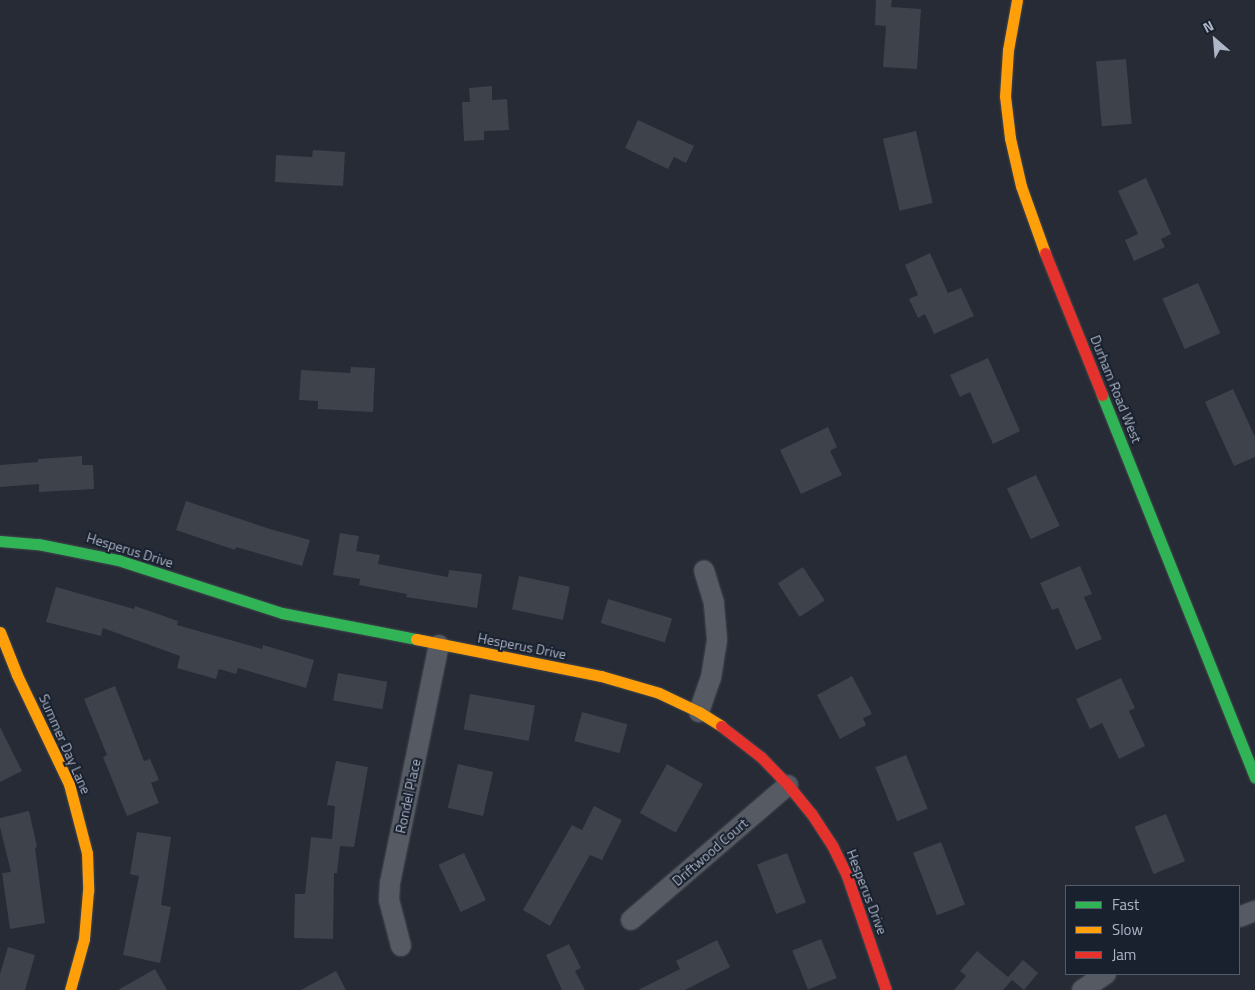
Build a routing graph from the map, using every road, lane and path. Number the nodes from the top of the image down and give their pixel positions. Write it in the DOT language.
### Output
graph roads {
  1 [pos="1017,0"];
  2 [pos="0,541"];
  3 [pos="704,570"];
  4 [pos="0,632"];
  5 [pos="439,645"];
  6 [pos="699,712"];
  7 [pos="1255,778"];
  8 [pos="788,785"];
  9 [pos="1255,911"];
  10 [pos="1240,917"];
  11 [pos="632,920"];
  12 [pos="401,946"];
  13 [pos="1104,975"];
  14 [pos="70,990"];
  15 [pos="886,990"];
  16 [pos="1082,990"];
  1 -- 7 [label="street, Durham Road West"];
  2 -- 5 [label="street, Hesperus Drive"];
  3 -- 6 [label="street"];
  4 -- 14 [label="street, Summer Day Lane"];
  5 -- 6 [label="street, Hesperus Drive"];
  5 -- 12 [label="street, Rondel Place"];
  6 -- 8 [label="street, Hesperus Drive"];
  8 -- 11 [label="street, Driftwood Court"];
  8 -- 15 [label="street, Hesperus Drive"];
  9 -- 10 [label="street"];
  13 -- 16 [label="street"];
}
